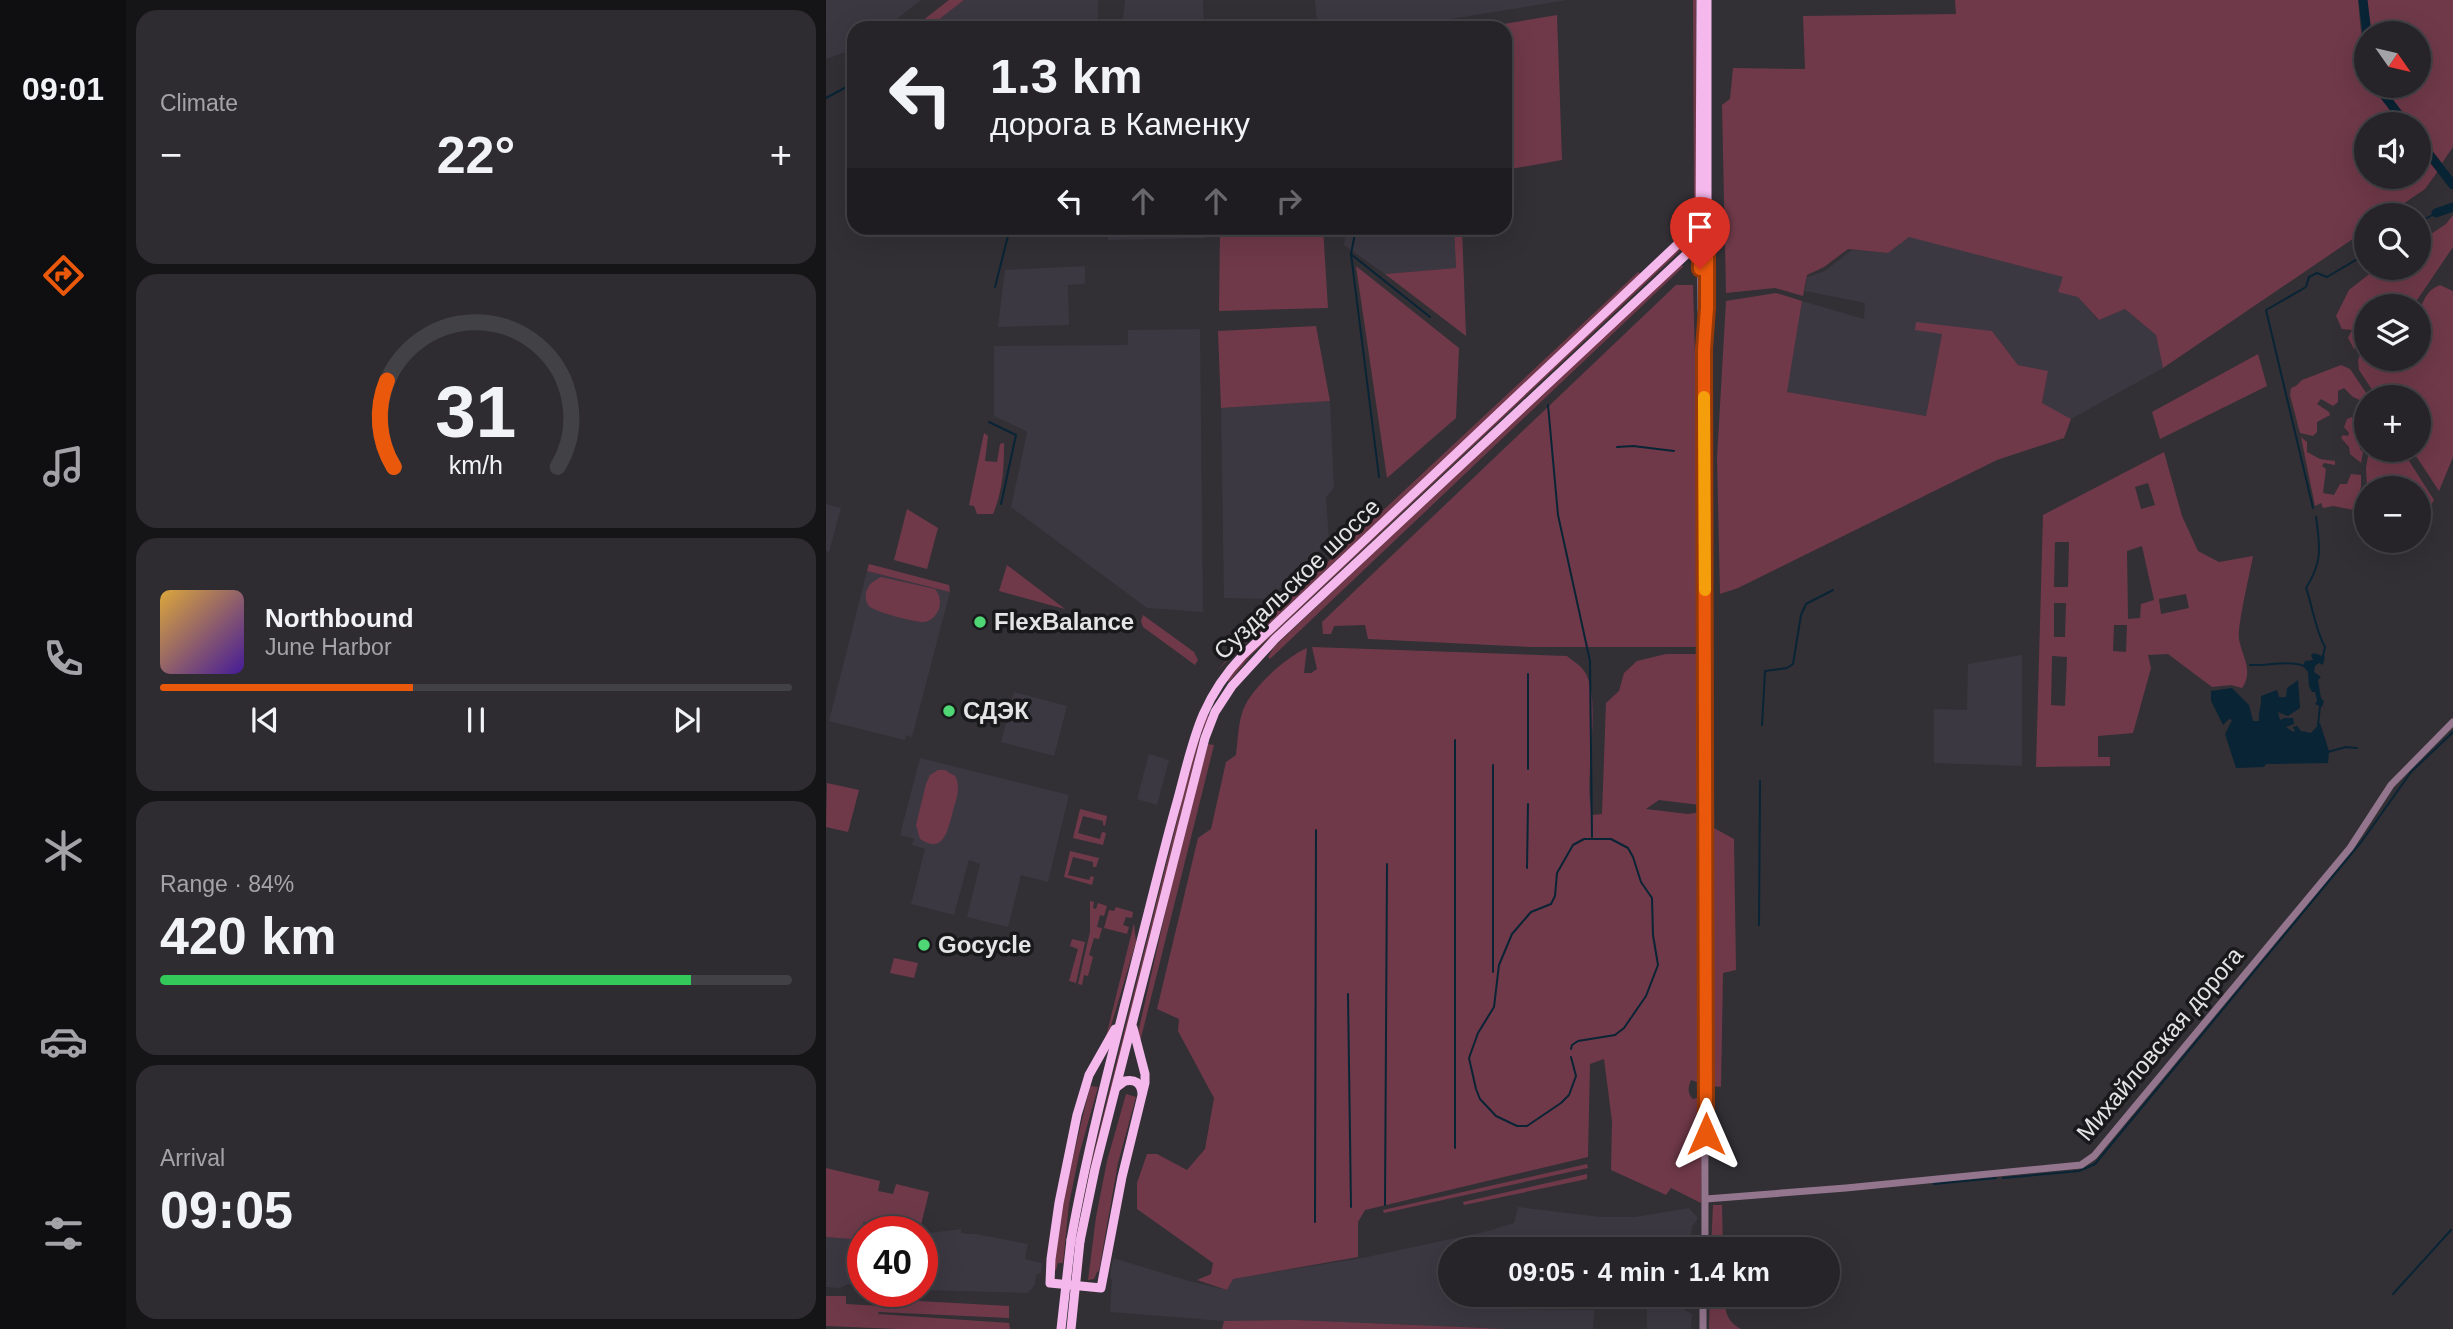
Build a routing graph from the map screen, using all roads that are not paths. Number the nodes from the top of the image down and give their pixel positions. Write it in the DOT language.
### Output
graph roads {
  1 [pos="1700,0"];
  2 [pos="1707,0"];
  3 [pos="1704,231"];
  4 [pos="2453,722"];
  5 [pos="1120,1019"];
  6 [pos="1133,1026"];
  7 [pos="1116,1088"];
  8 [pos="1142,1096"];
  9 [pos="1706,1199"];
  10 [pos="1705,1237"];
  11 [pos="1075,1240"];
  12 [pos="1703,1307"];
  13 [pos="1060,1329"];
  14 [pos="1072,1329"];
  15 [pos="1703,1329"];
  1 -- 3 [label="main road"];
  2 -- 3 [label="main road"];
  3 -- 5 [label="main road, Суздальское шоссе"];
  3 -- 6 [label="main road, Суздальское шоссе"];
  3 -- 9 [label="street"];
  4 -- 9 [label="street, Михайловская дорога"];
  5 -- 8 [label="main road"];
  5 -- 11 [label="main road, Суздальское шоссе"];
  6 -- 7 [label="main road, Суздальское шоссе"];
  6 -- 8 [label="main road"];
  7 -- 8 [label="main road"];
  7 -- 11 [label="main road, Суздальское шоссе"];
  9 -- 10 [label="street"];
  11 -- 13 [label="main road, bridge"];
  11 -- 14 [label="main road, bridge"];
  12 -- 15 [label="street"];
}
